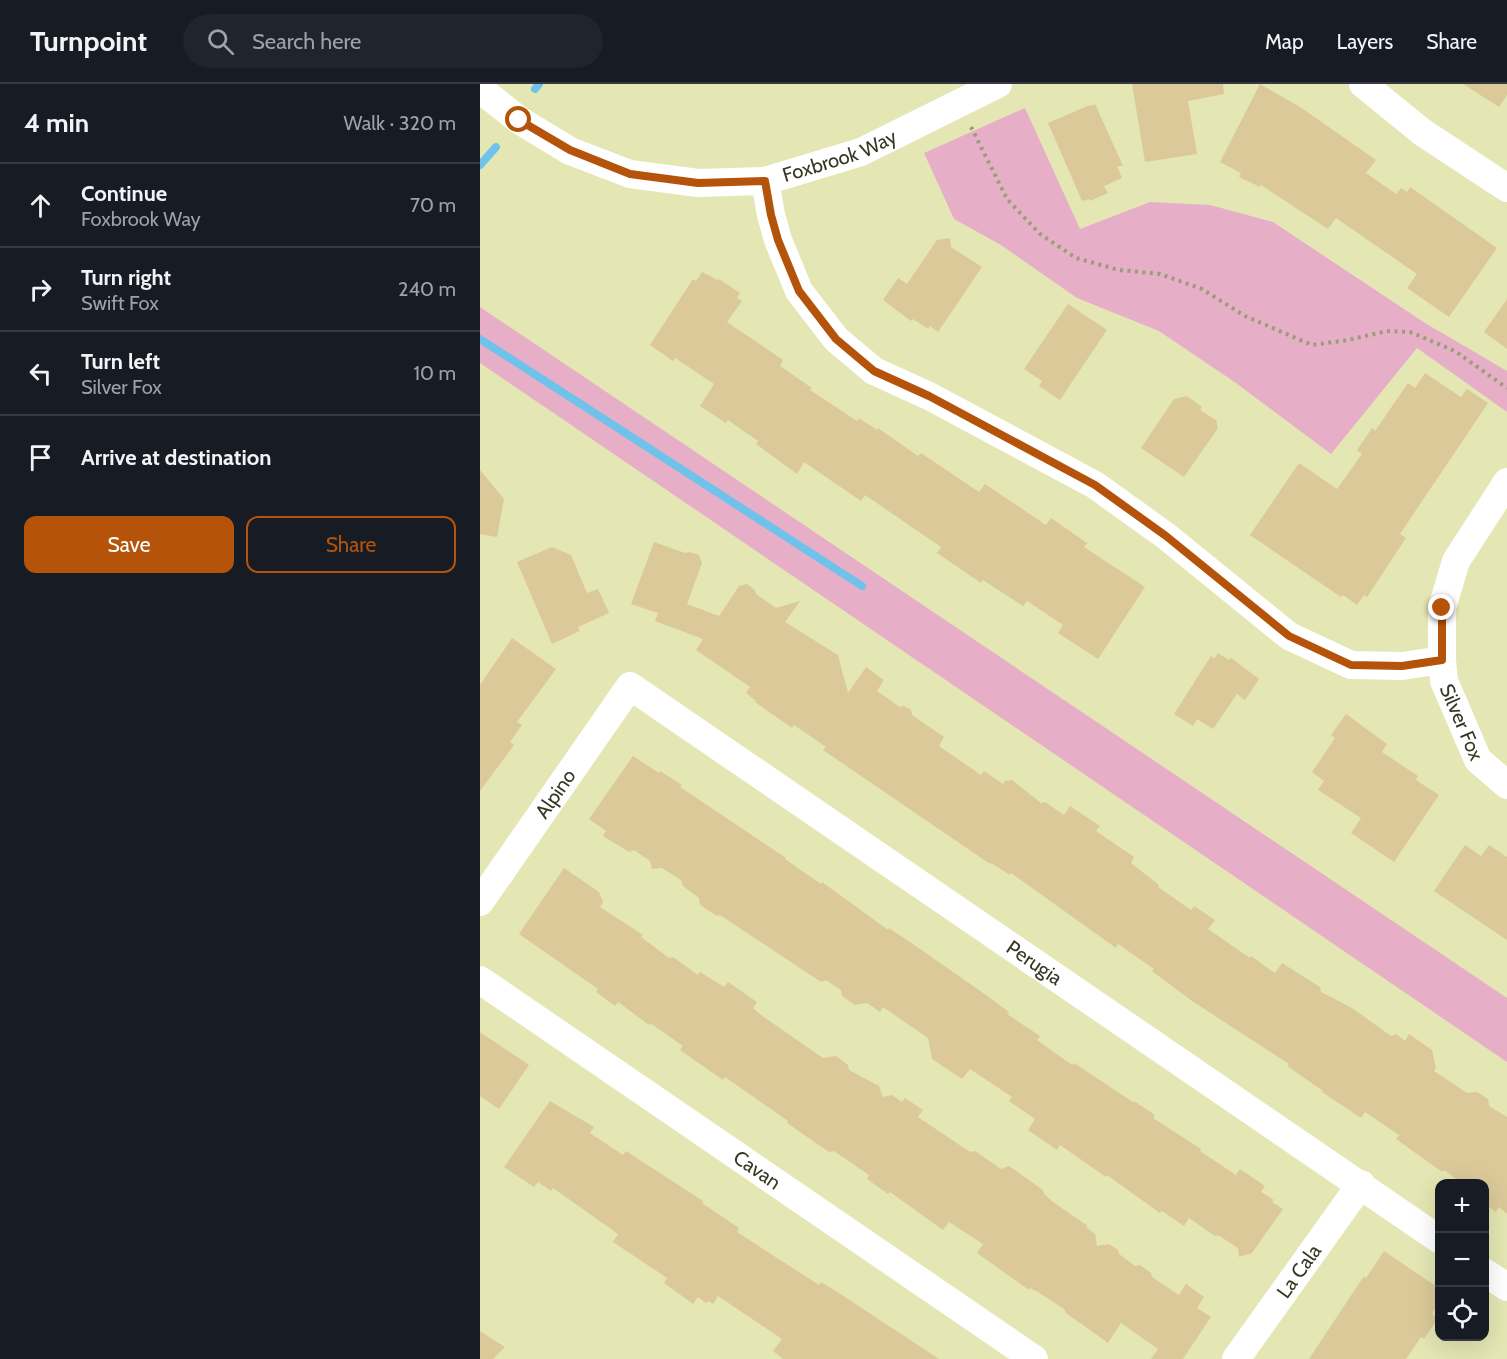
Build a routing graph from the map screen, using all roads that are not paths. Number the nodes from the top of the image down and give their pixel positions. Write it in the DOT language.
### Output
graph roads {
  1 [pos="998,84"];
  2 [pos="1363,84"];
  3 [pos="480,89"];
  4 [pos="765,181"];
  5 [pos="1507,188"];
  6 [pos="1507,482"];
  7 [pos="1442,660"];
  8 [pos="630,686"];
  9 [pos="1507,785"];
  10 [pos="480,902"];
  11 [pos="480,980"];
  12 [pos="1361,1184"];
  13 [pos="1435,1236"];
  14 [pos="1489,1275"];
  15 [pos="1507,1287"];
  16 [pos="1034,1359"];
  17 [pos="1236,1359"];
  1 -- 4 [label="street, Foxbrook Way"];
  2 -- 5 [label="street"];
  3 -- 4 [label="street, Foxbrook Way"];
  4 -- 7 [label="street"];
  6 -- 7 [label="street, Silver Fox"];
  7 -- 9 [label="street, Silver Fox"];
  8 -- 10 [label="street, Alpino"];
  8 -- 12 [label="street, Perugia"];
  11 -- 16 [label="street, Cavan"];
  12 -- 13 [label="street, Perugia"];
  12 -- 17 [label="street, La Cala"];
  14 -- 15 [label="street"];
}
